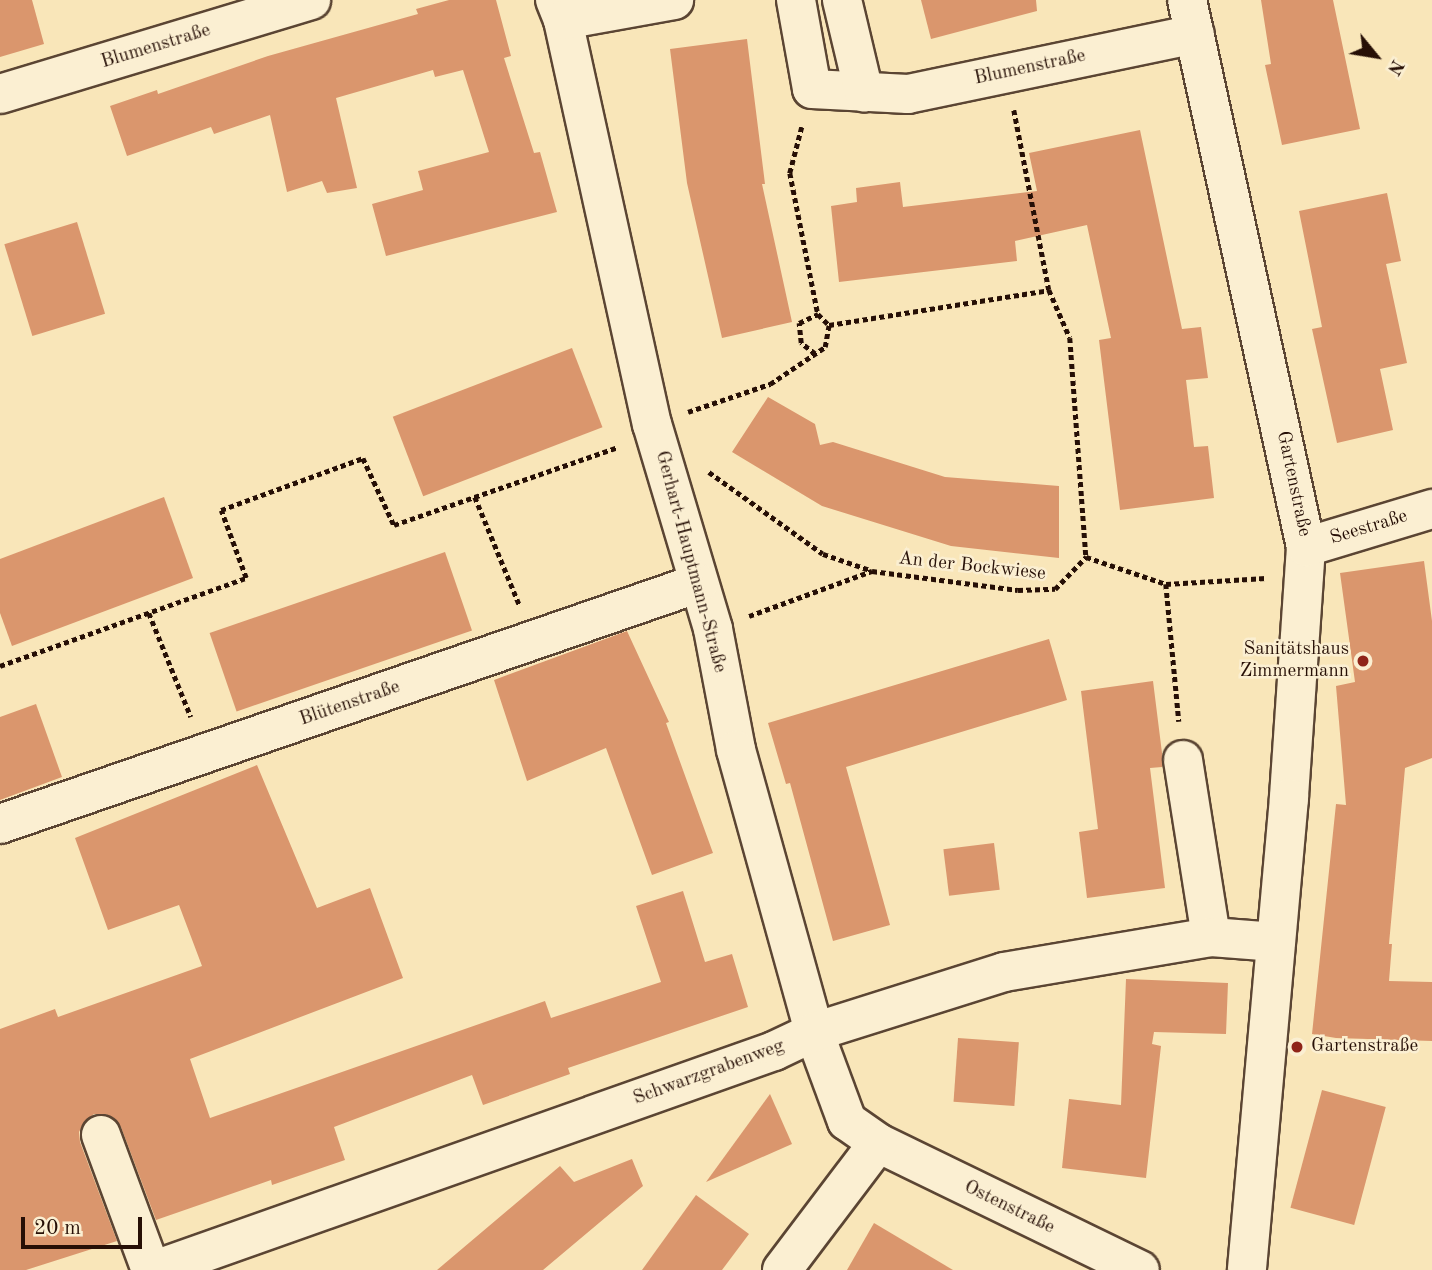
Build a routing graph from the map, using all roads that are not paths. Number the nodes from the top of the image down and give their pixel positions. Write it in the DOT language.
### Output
graph roads {
  1 [pos="311,0"];
  2 [pos="674,0"];
  3 [pos="796,0"];
  4 [pos="842,0"];
  5 [pos="559,10"];
  6 [pos="1191,17"];
  7 [pos="864,92"];
  8 [pos="0,94"];
  9 [pos="1432,509"];
  10 [pos="1306,561"];
  11 [pos="699,583"];
  12 [pos="1183,760"];
  13 [pos="0,824"];
  14 [pos="1211,937"];
  15 [pos="1276,942"];
  16 [pos="814,1032"];
  17 [pos="101,1135"];
  18 [pos="878,1143"];
  19 [pos="215,1261"];
  20 [pos="153,1270"];
  21 [pos="782,1270"];
  22 [pos="1140,1270"];
  23 [pos="1247,1270"];
  1 -- 8 [label="street, Blumenstraße"];
  2 -- 5 [label="street"];
  3 -- 7 [label="street, Blumenstraße"];
  4 -- 7 [label="street"];
  5 -- 11 [label="street, Gerhart-Hauptmann-Straße"];
  6 -- 7 [label="street, Blumenstraße"];
  6 -- 10 [label="street, Gartenstraße"];
  9 -- 10 [label="street, Seestraße"];
  10 -- 15 [label="street, Gartenstraße"];
  11 -- 13 [label="street, Blütenstraße"];
  11 -- 16 [label="street, Gerhart-Hauptmann-Straße"];
  12 -- 14 [label="street"];
  14 -- 15 [label="street, Schwarzgrabenweg"];
  14 -- 16 [label="street, Schwarzgrabenweg"];
  15 -- 23 [label="street, Gartenstraße"];
  16 -- 18 [label="street, Gerhart-Hauptmann-Straße"];
  16 -- 19 [label="street, Schwarzgrabenweg"];
  17 -- 20 [label="street"];
  18 -- 21 [label="street"];
  18 -- 22 [label="street, Ostenstraße"];
  19 -- 20 [label="street, Schwarzgrabenweg"];
}
